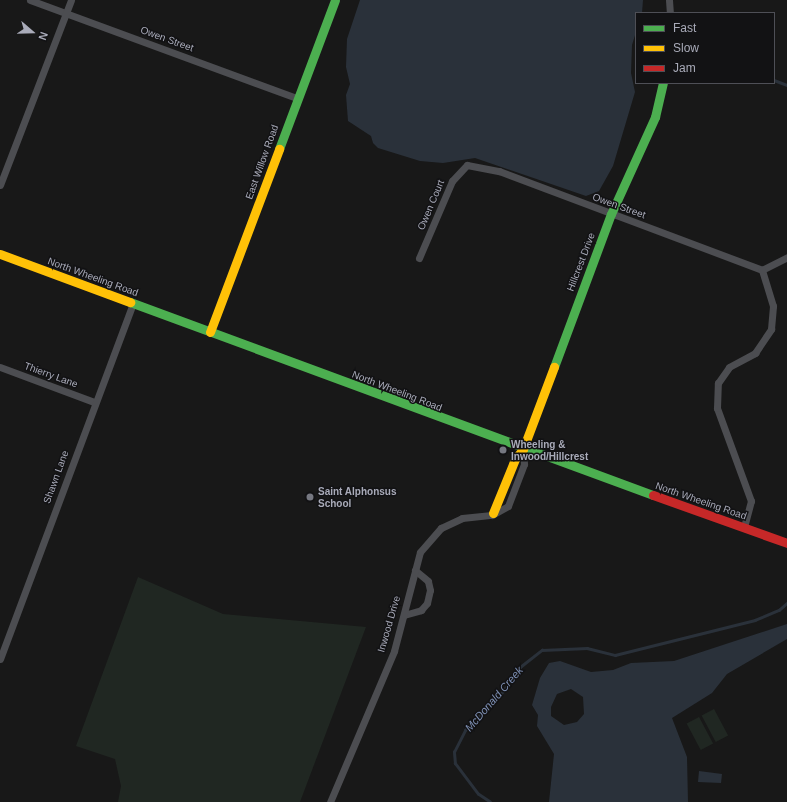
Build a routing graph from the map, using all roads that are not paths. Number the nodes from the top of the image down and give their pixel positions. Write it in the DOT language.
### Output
graph roads {
  1 [pos="30,0"];
  2 [pos="71,0"];
  3 [pos="335,0"];
  4 [pos="669,0"];
  5 [pos="670,12"];
  6 [pos="66,13"];
  7 [pos="663,84"];
  8 [pos="297,98"];
  9 [pos="467,165"];
  10 [pos="0,185"];
  11 [pos="611,214"];
  12 [pos="0,254"];
  13 [pos="787,257"];
  14 [pos="419,258"];
  15 [pos="762,270"];
  16 [pos="133,304"];
  17 [pos="210,332"];
  18 [pos="0,367"];
  19 [pos="94,402"];
  20 [pos="522,449"];
  21 [pos="493,513"];
  22 [pos="744,527"];
  23 [pos="787,543"];
  24 [pos="415,570"];
  25 [pos="404,614"];
  26 [pos="0,659"];
  27 [pos="330,802"];
  1 -- 6 [label="street, Owen Street"];
  2 -- 6 [label="street"];
  3 -- 8 [label="main road, East Willow Road"];
  4 -- 5 [label="street"];
  6 -- 8 [label="street, Owen Street"];
  6 -- 10 [label="street"];
  7 -- 11 [label="main road, Hillcrest Drive"];
  8 -- 17 [label="main road, East Willow Road"];
  9 -- 11 [label="street, Owen Street"];
  9 -- 14 [label="street, Owen Court"];
  11 -- 15 [label="street, Owen Street"];
  11 -- 20 [label="main road, Hillcrest Drive"];
  12 -- 16 [label="main road, North Wheeling Road"];
  13 -- 15 [label="street"];
  15 -- 22 [label="street"];
  16 -- 17 [label="main road, North Wheeling Road"];
  16 -- 19 [label="street, Shawn Lane"];
  17 -- 20 [label="main road, North Wheeling Road"];
  18 -- 19 [label="street, Thierry Lane"];
  19 -- 26 [label="street, Shawn Lane"];
  20 -- 21 [label="main road, Inwood Drive"];
  20 -- 22 [label="main road, North Wheeling Road"];
  21 -- 24 [label="street, Inwood Drive"];
  22 -- 23 [label="main road, North Wheeling Road"];
  24 -- 25 [label="street, Inwood Drive"];
  24 -- 25 [label="street"];
  25 -- 27 [label="street, Inwood Drive"];
}
